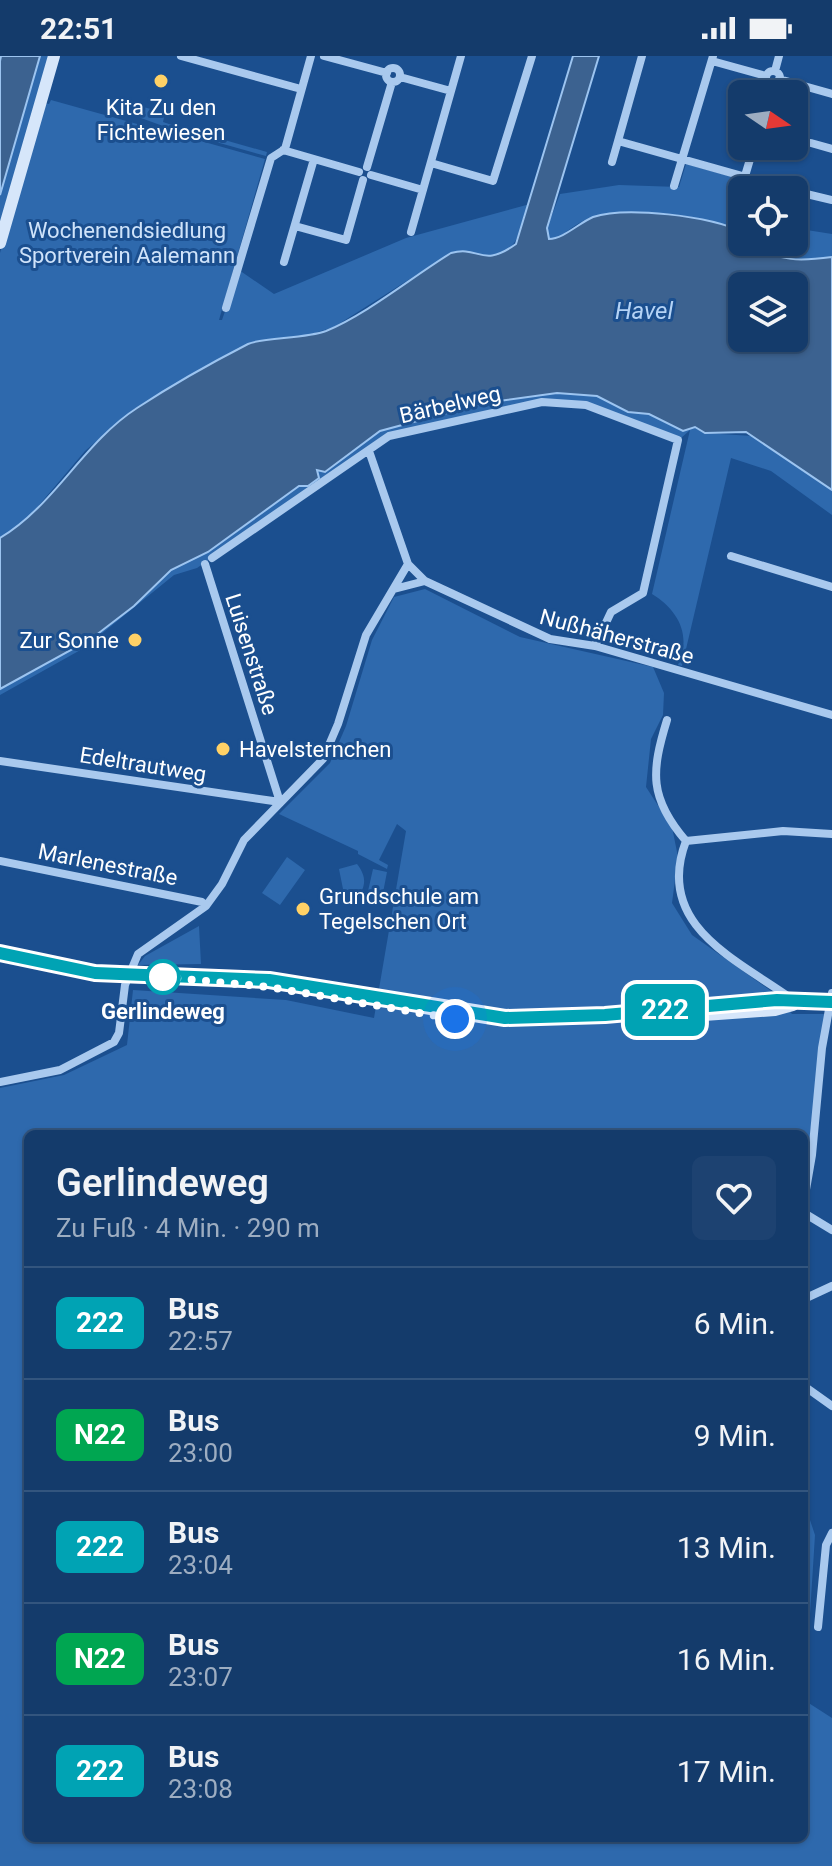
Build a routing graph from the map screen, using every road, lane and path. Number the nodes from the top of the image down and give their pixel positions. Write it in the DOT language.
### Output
graph roads {
  1 [pos="54,56"];
  2 [pos="181,56"];
  3 [pos="311,56"];
  4 [pos="324,56"];
  5 [pos="399,56"];
  6 [pos="461,56"];
  7 [pos="532,56"];
  8 [pos="642,56"];
  9 [pos="779,56"];
  10 [pos="712,58"];
  11 [pos="393,75"];
  12 [pos="769,80"];
  13 [pos="772,80"];
  14 [pos="301,89"];
  15 [pos="808,89"];
  16 [pos="451,91"];
  17 [pos="832,94"];
  18 [pos="618,141"];
  19 [pos="811,143"];
  20 [pos="832,149"];
  21 [pos="283,150"];
  22 [pos="314,159"];
  23 [pos="682,159"];
  24 [pos="750,160"];
  25 [pos="612,162"];
  26 [pos="431,163"];
  27 [pos="365,173"];
  28 [pos="745,176"];
  29 [pos="674,186"];
  30 [pos="423,190"];
  31 [pos="808,194"];
  32 [pos="832,200"];
  33 [pos="295,226"];
  34 [pos="411,232"];
  35 [pos="0,243"];
  36 [pos="284,262"];
  37 [pos="226,308"];
  38 [pos="369,451"];
  39 [pos="731,556"];
  40 [pos="209,561"];
  41 [pos="408,564"];
  42 [pos="425,581"];
  43 [pos="832,587"];
  44 [pos="396,588"];
  45 [pos="595,646"];
  46 [pos="832,715"];
  47 [pos="667,720"];
  48 [pos="0,761"];
  49 [pos="280,802"];
  50 [pos="832,834"];
  51 [pos="686,841"];
  52 [pos="0,861"];
  53 [pos="206,906"];
  54 [pos="0,953"];
  55 [pos="129,977"];
  56 [pos="831,999"];
  57 [pos="799,1004"];
  58 [pos="830,1025"];
  59 [pos="0,1082"];
  60 [pos="808,1178"];
  61 [pos="808,1215"];
  62 [pos="832,1230"];
  63 [pos="832,1286"];
  64 [pos="808,1297"];
  65 [pos="808,1389"];
  66 [pos="832,1406"];
  67 [pos="832,1533"];
  68 [pos="818,1627"];
  1 -- 35 [label="street"];
  2 -- 14 [label="street"];
  3 -- 14 [label="street"];
  4 -- 11 [label="street"];
  5 -- 11 [label="street"];
  6 -- 16 [label="street"];
  7 -- 26 [label="street"];
  8 -- 18 [label="street"];
  9 -- 13 [label="street"];
  10 -- 12 [label="street"];
  10 -- 23 [label="street"];
  11 -- 16 [label="street"];
  11 -- 27 [label="street"];
  14 -- 21 [label="street"];
  15 -- 17 [label="street"];
  16 -- 26 [label="street"];
  18 -- 23 [label="street"];
  18 -- 25 [label="street"];
  19 -- 20 [label="street"];
  21 -- 22 [label="street"];
  21 -- 37 [label="street"];
  22 -- 27 [label="street"];
  22 -- 33 [label="street"];
  23 -- 28 [label="street"];
  23 -- 29 [label="street"];
  24 -- 28 [label="street"];
  26 -- 30 [label="street"];
  27 -- 30 [label="street"];
  27 -- 33 [label="street"];
  30 -- 34 [label="street"];
  31 -- 32 [label="street"];
  33 -- 36 [label="street"];
  38 -- 40 [label="street, Bärbelweg"];
  38 -- 41 [label="street"];
  38 -- 45 [label="street, Bärbelweg"];
  39 -- 43 [label="street"];
  40 -- 49 [label="street, Luisenstraße"];
  41 -- 42 [label="street, Nußhäherstraße"];
  41 -- 44 [label="street"];
  42 -- 44 [label="street"];
  42 -- 45 [label="street, Nußhäherstraße"];
  44 -- 49 [label="street"];
  45 -- 46 [label="street, Nußhäherstraße"];
  47 -- 51 [label="street"];
  48 -- 49 [label="street, Edeltrautweg"];
  49 -- 53 [label="street"];
  50 -- 51 [label="street"];
  51 -- 57 [label="street"];
  52 -- 53 [label="street, Marlenestraße"];
  53 -- 55 [label="street"];
  54 -- 55 [label="street"];
  55 -- 57 [label="street"];
  55 -- 59 [label="street"];
  56 -- 57 [label="street"];
  56 -- 58 [label="street"];
  58 -- 60 [label="street"];
  61 -- 62 [label="street"];
  63 -- 64 [label="street"];
  65 -- 66 [label="street"];
  67 -- 68 [label="street"];
}
